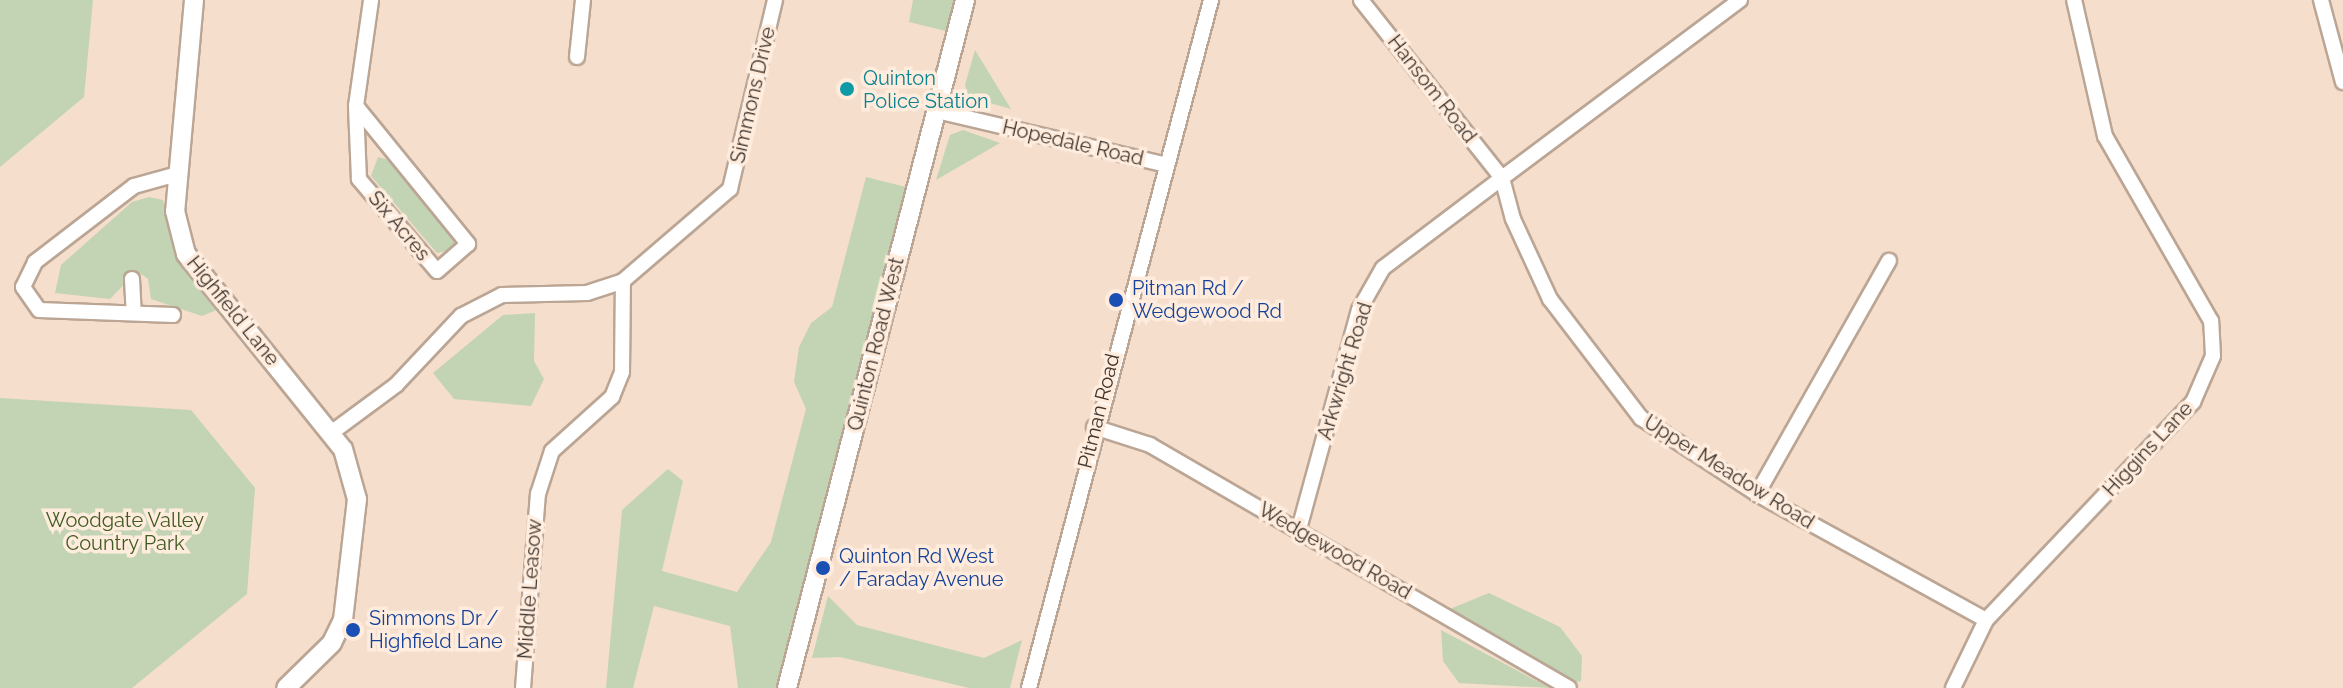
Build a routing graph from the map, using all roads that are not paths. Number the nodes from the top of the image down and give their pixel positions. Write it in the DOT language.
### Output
graph roads {
  1 [pos="194,0"];
  2 [pos="371,0"];
  3 [pos="583,0"];
  4 [pos="775,0"];
  5 [pos="965,0"];
  6 [pos="1211,0"];
  7 [pos="1361,0"];
  8 [pos="1740,0"];
  9 [pos="2074,0"];
  10 [pos="2321,0"];
  11 [pos="577,57"];
  12 [pos="2343,82"];
  13 [pos="356,106"];
  14 [pos="937,111"];
  15 [pos="1163,164"];
  16 [pos="178,174"];
  17 [pos="1502,178"];
  18 [pos="1889,261"];
  19 [pos="132,279"];
  20 [pos="623,281"];
  21 [pos="134,312"];
  22 [pos="173,315"];
  23 [pos="1094,427"];
  24 [pos="331,433"];
  25 [pos="1757,494"];
  26 [pos="1299,529"];
  27 [pos="1986,620"];
  28 [pos="1033,687"];
  29 [pos="286,688"];
  30 [pos="523,688"];
  31 [pos="787,688"];
  32 [pos="1569,688"];
  33 [pos="1953,688"];
  1 -- 16 [label="street, Highfield Lane"];
  2 -- 13 [label="street, Six Acres"];
  3 -- 11 [label="street"];
  4 -- 20 [label="street, Simmons Drive"];
  5 -- 14 [label="street, Quinton Road West"];
  6 -- 15 [label="street, Pitman Road"];
  7 -- 17 [label="street, Hansom Road"];
  8 -- 17 [label="street"];
  9 -- 27 [label="street, Higgins Lane"];
  10 -- 12 [label="street"];
  13 -- 13 [label="street, Six Acres"];
  14 -- 15 [label="street, Hopedale Road"];
  14 -- 31 [label="street, Quinton Road West"];
  15 -- 23 [label="street, Pitman Road"];
  16 -- 21 [label="street"];
  16 -- 24 [label="street, Highfield Lane"];
  17 -- 25 [label="street, Upper Meadow Road"];
  17 -- 26 [label="street, Arkwright Road"];
  18 -- 25 [label="street"];
  19 -- 21 [label="street"];
  20 -- 24 [label="street, Simmons Drive"];
  20 -- 30 [label="street, Middle Leasow"];
  21 -- 22 [label="street"];
  23 -- 26 [label="street, Wedgewood Road"];
  23 -- 28 [label="street, Pitman Road"];
  24 -- 29 [label="street"];
  25 -- 27 [label="street, Upper Meadow Road"];
  26 -- 32 [label="street, Wedgewood Road"];
  27 -- 33 [label="street, Higgins Lane"];
}
